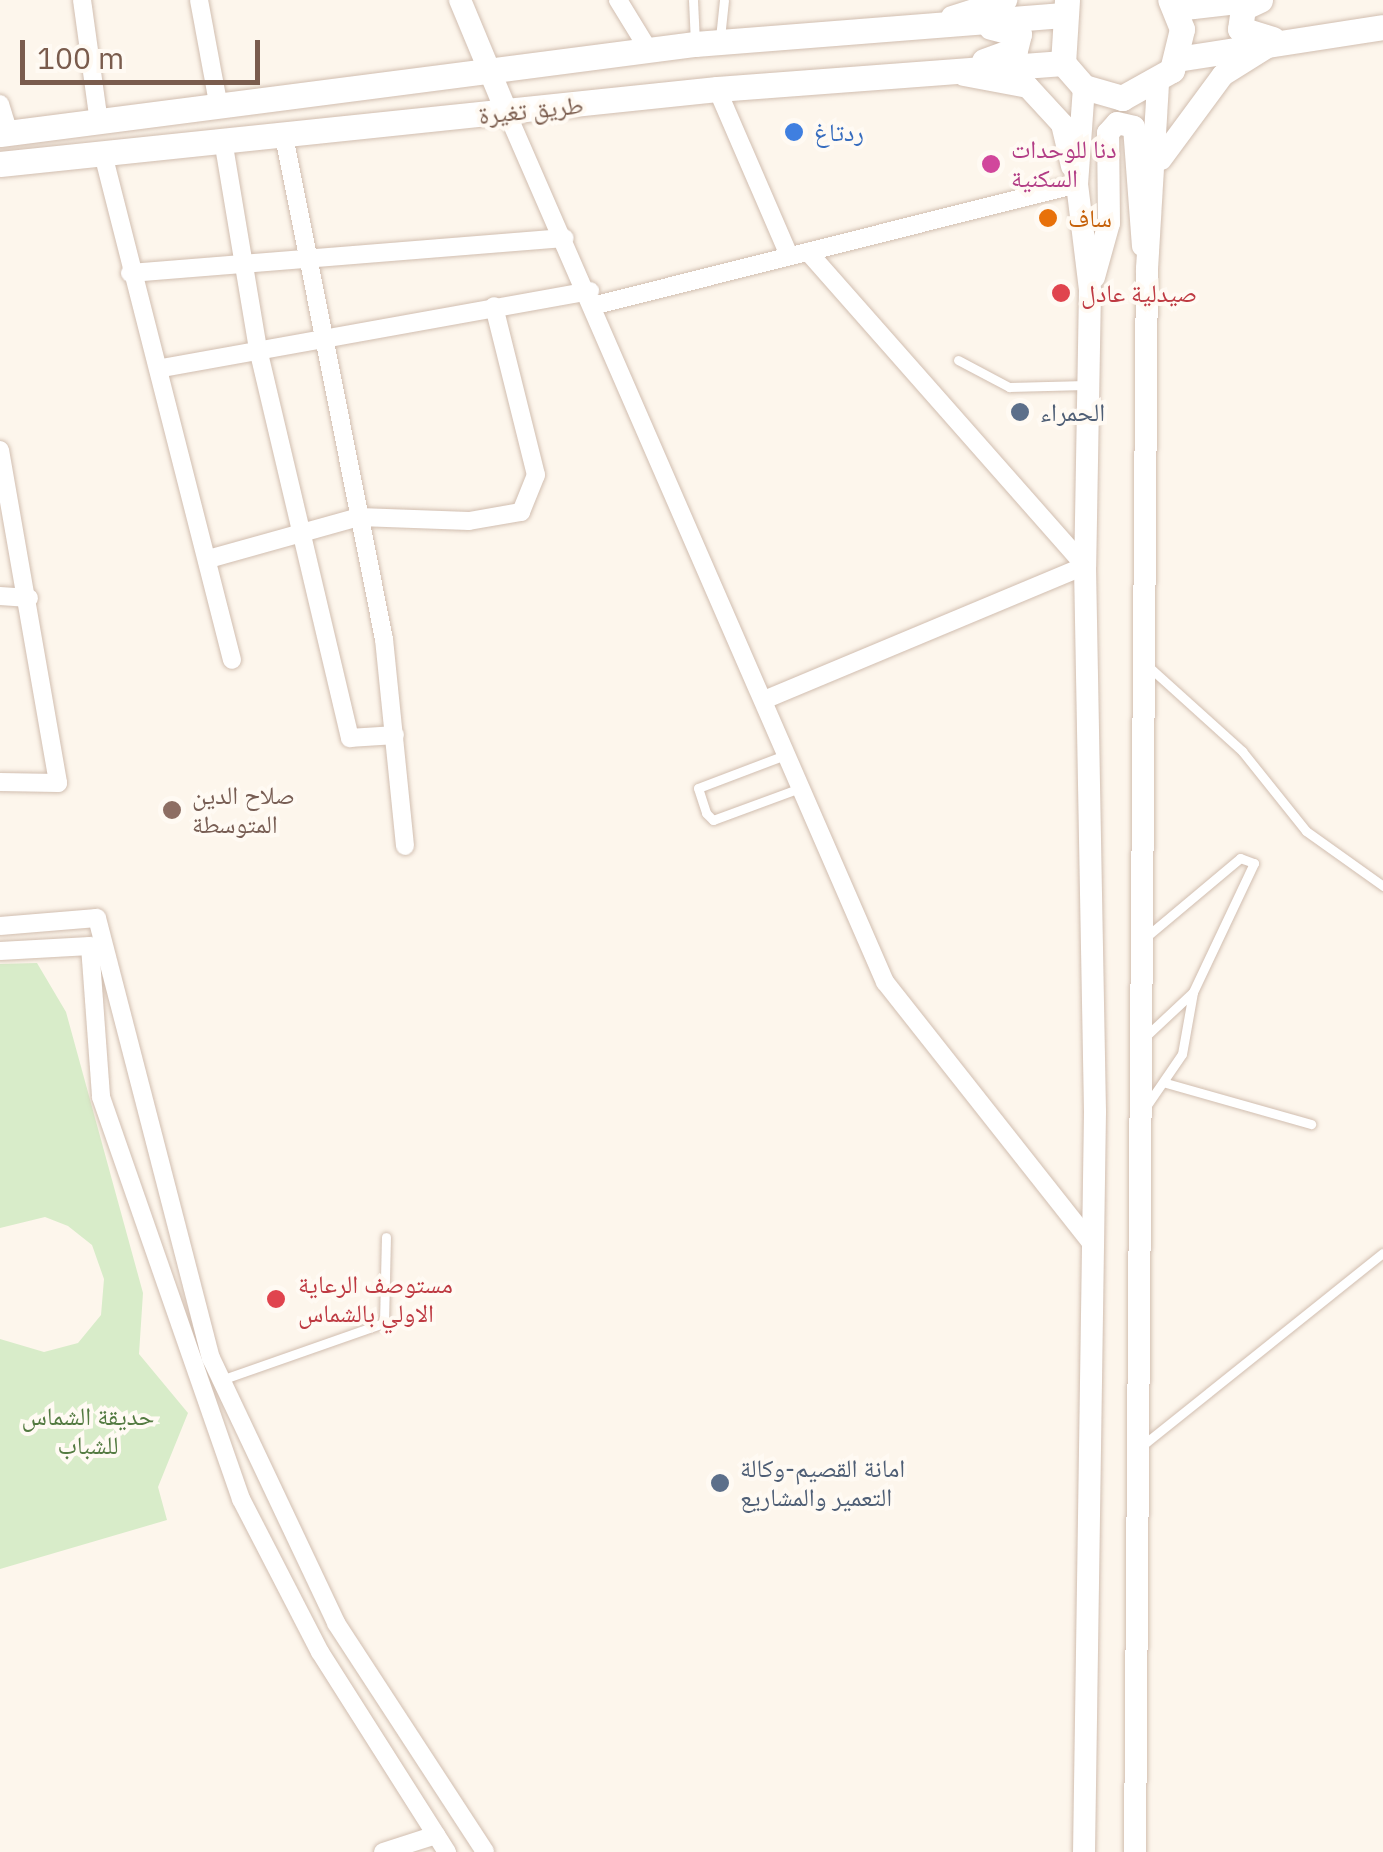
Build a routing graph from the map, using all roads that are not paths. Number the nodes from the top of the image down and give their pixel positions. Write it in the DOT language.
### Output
graph roads {
  1 [pos="82,0"];
  2 [pos="200,0"];
  3 [pos="460,0"];
  4 [pos="618,0"];
  5 [pos="721,0"];
  6 [pos="1006,0"];
  7 [pos="1246,0"];
  8 [pos="1260,0"];
  9 [pos="693,1"];
  10 [pos="1173,4"];
  11 [pos="1064,7"];
  12 [pos="934,22"];
  13 [pos="1383,27"];
  14 [pos="1279,39"];
  15 [pos="708,42"];
  16 [pos="648,49"];
  17 [pos="1177,59"];
  18 [pos="1063,63"];
  19 [pos="490,72"];
  20 [pos="950,72"];
  21 [pos="1158,85"];
  22 [pos="1084,87"];
  23 [pos="717,88"];
  24 [pos="0,104"];
  25 [pos="218,108"];
  26 [pos="507,113"];
  27 [pos="99,122"];
  28 [pos="4,133"];
  29 [pos="284,136"];
  30 [pos="223,140"];
  31 [pos="103,154"];
  32 [pos="1161,159"];
  33 [pos="0,164"];
  34 [pos="1076,184"];
  35 [pos="565,238"];
  36 [pos="798,254"];
  37 [pos="304,261"];
  38 [pos="244,264"];
  39 [pos="1147,269"];
  40 [pos="130,274"];
  41 [pos="1090,290"];
  42 [pos="593,298"];
  43 [pos="494,306"];
  44 [pos="319,337"];
  45 [pos="258,349"];
  46 [pos="958,360"];
  47 [pos="162,368"];
  48 [pos="1088,384"];
  49 [pos="0,450"];
  50 [pos="4,495"];
  51 [pos="359,517"];
  52 [pos="305,533"];
  53 [pos="212,558"];
  54 [pos="1084,566"];
  55 [pos="0,596"];
  56 [pos="27,598"];
  57 [pos="232,660"];
  58 [pos="1146,664"];
  59 [pos="764,700"];
  60 [pos="396,735"];
  61 [pos="788,754"];
  62 [pos="0,782"];
  63 [pos="800,788"];
  64 [pos="405,846"];
  65 [pos="1383,886"];
  66 [pos="0,926"];
  67 [pos="1144,938"];
  68 [pos="0,951"];
  69 [pos="1193,992"];
  70 [pos="1144,1038"];
  71 [pos="1166,1083"];
  72 [pos="1144,1110"];
  73 [pos="1311,1124"];
  74 [pos="386,1237"];
  75 [pos="1093,1245"];
  76 [pos="1383,1253"];
  77 [pos="221,1380"];
  78 [pos="1140,1448"];
  79 [pos="436,1835"];
  80 [pos="383,1852"];
  81 [pos="447,1852"];
  82 [pos="485,1852"];
  83 [pos="1084,1852"];
  84 [pos="1135,1852"];
  1 -- 27 [label="street"];
  2 -- 25 [label="street"];
  3 -- 19 [label="street"];
  4 -- 16 [label="street"];
  5 -- 9 [label="lane"];
  5 -- 15 [label="lane"];
  6 -- 12 [label="street"];
  7 -- 10 [label="main road"];
  8 -- 14 [label="main road"];
  9 -- 15 [label="lane"];
  10 -- 17 [label="main road"];
  11 -- 12 [label="main road, طريق تغيرة"];
  11 -- 18 [label="main road"];
  12 -- 15 [label="main road, طريق تغيرة"];
  12 -- 20 [label="main road"];
  13 -- 14 [label="main road"];
  14 -- 17 [label="main road"];
  14 -- 32 [label="street"];
  15 -- 16 [label="main road, طريق تغيرة"];
  16 -- 19 [label="main road, طريق تغيرة"];
  17 -- 21 [label="main road"];
  18 -- 20 [label="main road, طريق تغيرة"];
  18 -- 22 [label="main road"];
  19 -- 25 [label="main road, طريق تغيرة"];
  19 -- 26 [label="street"];
  20 -- 23 [label="main road, طريق تغيرة"];
  20 -- 34 [label="street"];
  21 -- 22 [label="main road"];
  21 -- 32 [label="street"];
  22 -- 34 [label="street"];
  23 -- 26 [label="main road, طريق تغيرة"];
  23 -- 36 [label="street"];
  24 -- 28 [label="street"];
  25 -- 27 [label="main road, طريق تغيرة"];
  26 -- 29 [label="main road, طريق تغيرة"];
  26 -- 35 [label="street"];
  27 -- 28 [label="main road, طريق تغيرة"];
  29 -- 30 [label="main road, طريق تغيرة"];
  29 -- 37 [label="street"];
  30 -- 31 [label="main road, طريق تغيرة"];
  30 -- 38 [label="street"];
  31 -- 33 [label="main road, طريق تغيرة"];
  31 -- 40 [label="street"];
  32 -- 39 [label="street"];
  34 -- 36 [label="street"];
  34 -- 41 [label="street"];
  35 -- 37 [label="street"];
  35 -- 42 [label="street"];
  36 -- 42 [label="street"];
  36 -- 54 [label="street"];
  37 -- 38 [label="street"];
  37 -- 44 [label="street"];
  38 -- 40 [label="street"];
  38 -- 45 [label="street"];
  39 -- 41 [label="street"];
  39 -- 58 [label="street"];
  40 -- 47 [label="street"];
  41 -- 48 [label="street"];
  42 -- 43 [label="street"];
  42 -- 59 [label="street"];
  43 -- 44 [label="street"];
  43 -- 51 [label="street"];
  44 -- 45 [label="street"];
  44 -- 51 [label="street"];
  45 -- 47 [label="street"];
  45 -- 52 [label="street"];
  46 -- 48 [label="lane"];
  47 -- 53 [label="street"];
  48 -- 54 [label="street"];
  49 -- 50 [label="street"];
  50 -- 56 [label="street"];
  51 -- 52 [label="street"];
  51 -- 60 [label="street"];
  52 -- 53 [label="street"];
  52 -- 60 [label="street"];
  53 -- 57 [label="street"];
  54 -- 59 [label="street"];
  54 -- 75 [label="street"];
  55 -- 56 [label="street"];
  56 -- 62 [label="street"];
  58 -- 65 [label="lane"];
  58 -- 67 [label="street"];
  59 -- 61 [label="street"];
  60 -- 64 [label="street"];
  61 -- 63 [label="street"];
  61 -- 63 [label="lane"];
  63 -- 75 [label="street"];
  66 -- 77 [label="street"];
  67 -- 69 [label="lane"];
  67 -- 70 [label="street"];
  68 -- 79 [label="street"];
  69 -- 70 [label="lane"];
  69 -- 71 [label="lane"];
  70 -- 72 [label="street"];
  71 -- 72 [label="lane"];
  71 -- 73 [label="lane"];
  72 -- 78 [label="street"];
  74 -- 77 [label="lane"];
  75 -- 83 [label="street"];
  76 -- 78 [label="lane"];
  77 -- 82 [label="street"];
  78 -- 84 [label="street"];
  79 -- 80 [label="street"];
  79 -- 81 [label="street"];
}
